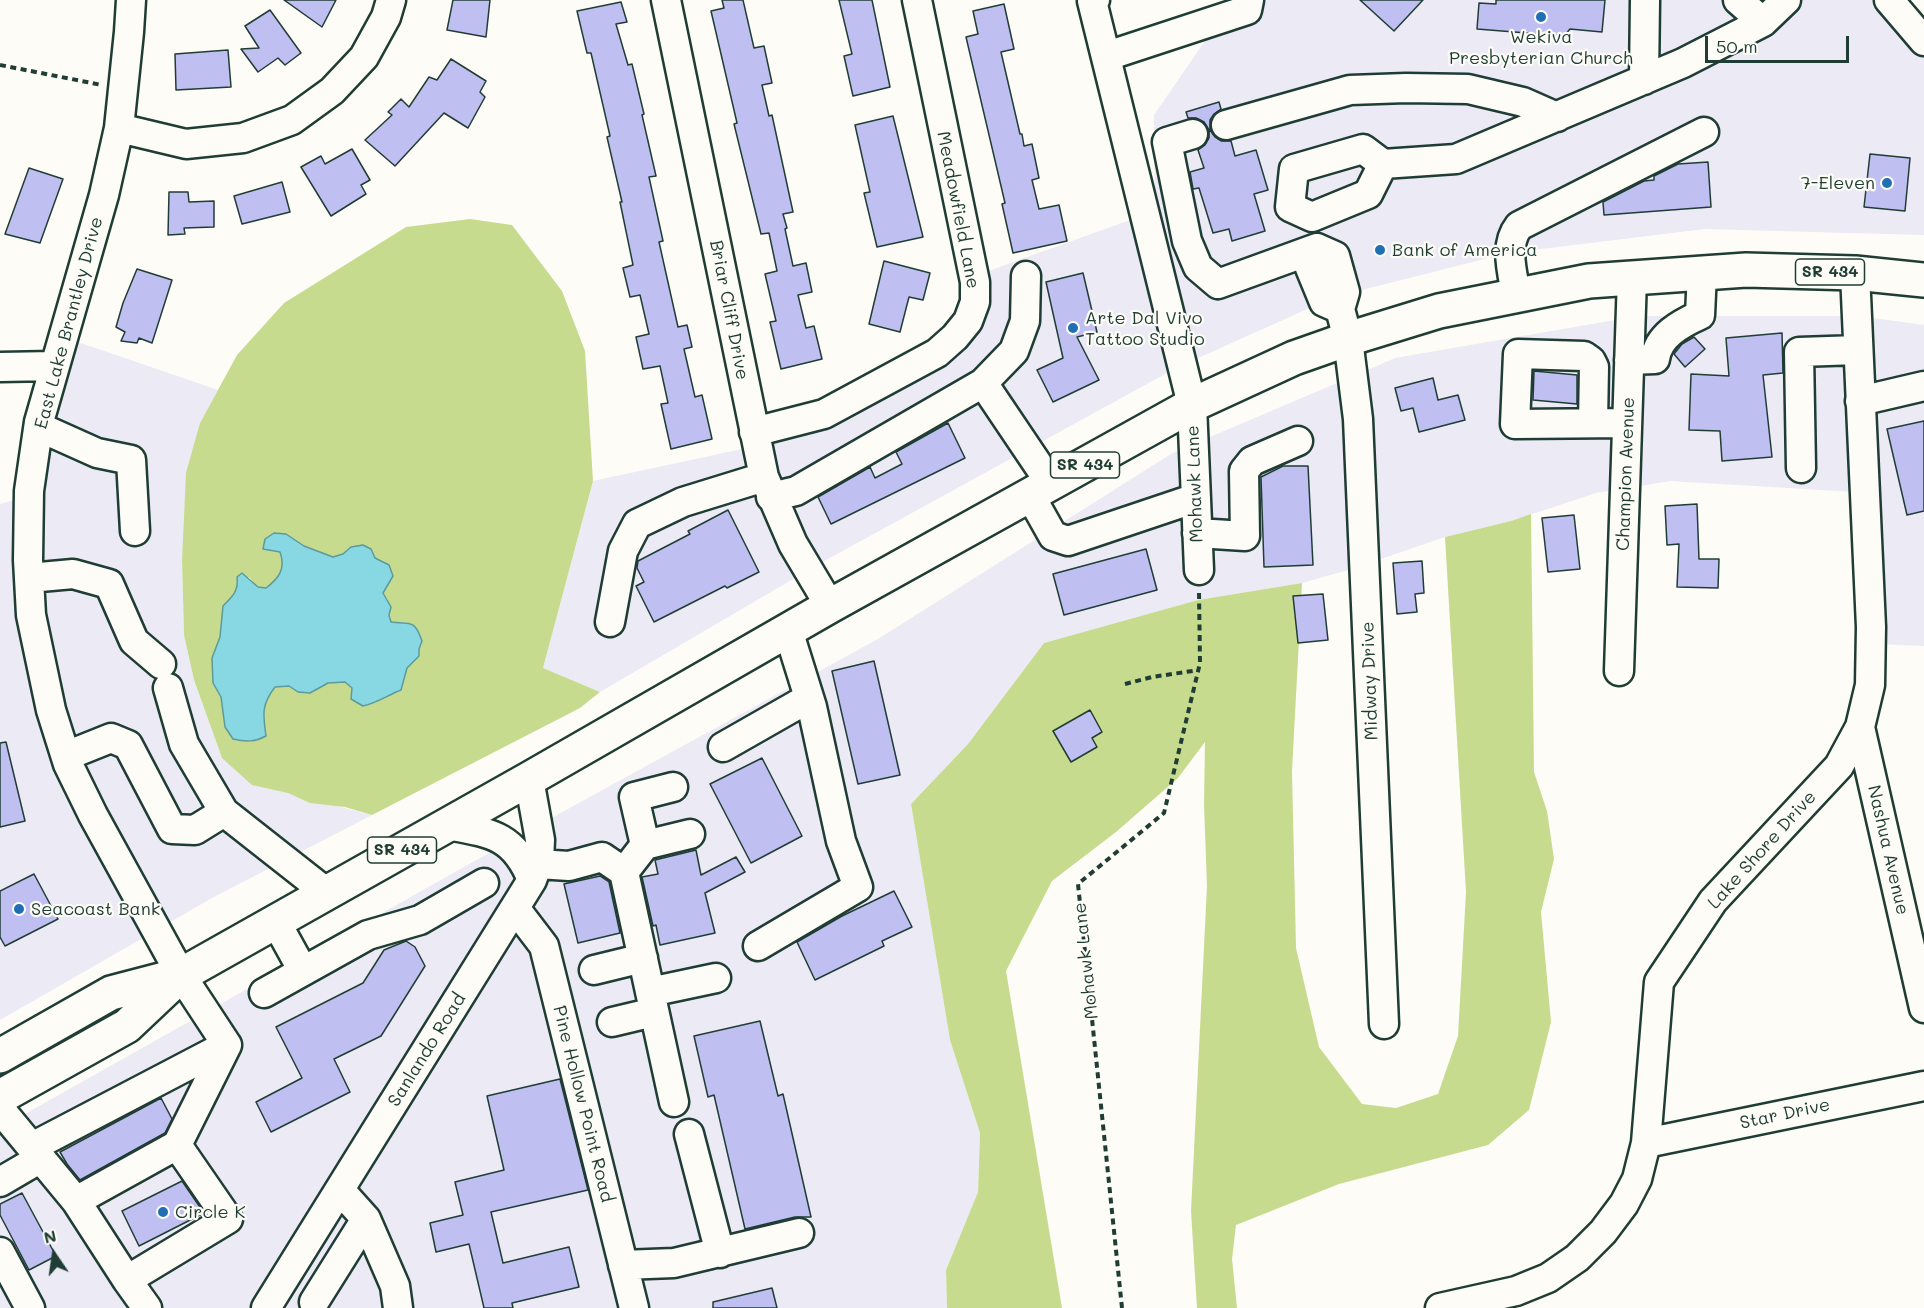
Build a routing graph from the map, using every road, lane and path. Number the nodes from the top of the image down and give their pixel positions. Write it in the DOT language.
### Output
graph roads {
  1 [pos="131,0"];
  2 [pos="391,0"];
  3 [pos="666,0"];
  4 [pos="917,0"];
  5 [pos="1094,0"];
  6 [pos="1249,0"];
  7 [pos="1645,0"];
  8 [pos="1738,0"];
  9 [pos="1786,0"];
  10 [pos="1889,0"];
  11 [pos="1763,22"];
  12 [pos="1924,40"];
  13 [pos="1107,56"];
  14 [pos="0,65"];
  15 [pos="1644,80"];
  16 [pos="124,88"];
  17 [pos="1557,117"];
  18 [pos="1226,124"];
  19 [pos="119,128"];
  20 [pos="1704,132"];
  21 [pos="1180,138"];
  22 [pos="1383,164"];
  23 [pos="1300,212"];
  24 [pos="1317,248"];
  25 [pos="1702,272"];
  26 [pos="1855,273"];
  27 [pos="1026,276"];
  28 [pos="1632,277"];
  29 [pos="1924,280"];
  30 [pos="1516,294"];
  31 [pos="1344,324"];
  32 [pos="1858,350"];
  33 [pos="1629,360"];
  34 [pos="0,366"];
  35 [pos="54,366"];
  36 [pos="983,383"];
  37 [pos="1924,386"];
  38 [pos="1860,401"];
  39 [pos="1192,405"];
  40 [pos="1593,423"];
  41 [pos="1628,423"];
  42 [pos="39,427"];
  43 [pos="754,432"];
  44 [pos="1298,441"];
  45 [pos="1802,468"];
  46 [pos="768,487"];
  47 [pos="1040,489"];
  48 [pos="1196,498"];
  49 [pos="135,531"];
  50 [pos="1197,533"];
  51 [pos="1199,570"];
  52 [pos="29,578"];
  53 [pos="830,606"];
  54 [pos="610,622"];
  55 [pos="788,630"];
  56 [pos="1199,670"];
  57 [pos="1619,671"];
  58 [pos="1125,684"];
  59 [pos="809,698"];
  60 [pos="1860,727"];
  61 [pos="723,747"];
  62 [pos="66,756"];
  63 [pos="529,779"];
  64 [pos="673,787"];
  65 [pos="224,812"];
  66 [pos="447,825"];
  67 [pos="690,834"];
  68 [pos="645,845"];
  69 [pos="535,872"];
  70 [pos="624,872"];
  71 [pos="484,883"];
  72 [pos="327,893"];
  73 [pos="515,908"];
  74 [pos="276,922"];
  75 [pos="758,946"];
  76 [pos="643,958"];
  77 [pos="594,970"];
  78 [pos="303,971"];
  79 [pos="181,975"];
  80 [pos="716,978"];
  81 [pos="264,993"];
  82 [pos="652,1002"];
  83 [pos="1924,1008"];
  84 [pos="612,1022"];
  85 [pos="1384,1024"];
  86 [pos="227,1045"];
  87 [pos="0,1056"];
  88 [pos="1924,1086"];
  89 [pos="0,1097"];
  90 [pos="674,1102"];
  91 [pos="0,1109"];
  92 [pos="689,1134"];
  93 [pos="1646,1143"];
  94 [pos="177,1145"];
  95 [pos="36,1153"];
  96 [pos="0,1182"];
  97 [pos="340,1190"];
  98 [pos="76,1201"];
  99 [pos="366,1219"];
  100 [pos="799,1233"];
  101 [pos="0,1252"];
  102 [pos="720,1253"];
  103 [pos="623,1265"];
  104 [pos="127,1280"];
  105 [pos="317,1306"];
  106 [pos="30,1308"];
  107 [pos="147,1308"];
  108 [pos="266,1308"];
  109 [pos="398,1308"];
  110 [pos="634,1308"];
  111 [pos="1122,1308"];
  112 [pos="1440,1308"];
  1 -- 16 [label="street, East Lake Brantley Drive"];
  2 -- 19 [label="street"];
  3 -- 43 [label="street, Briar Cliff Drive"];
  4 -- 43 [label="street, Meadowfield Lane"];
  5 -- 13 [label="street, Mohawk Lane"];
  6 -- 13 [label="street"];
  7 -- 15 [label="street"];
  8 -- 11 [label="street"];
  9 -- 11 [label="street"];
  10 -- 12 [label="street"];
  11 -- 15 [label="street"];
  13 -- 39 [label="street, Mohawk Lane"];
  14 -- 16 [label="path"];
  15 -- 17 [label="street"];
  16 -- 19 [label="street, East Lake Brantley Drive"];
  17 -- 18 [label="street"];
  17 -- 22 [label="street"];
  19 -- 35 [label="street, East Lake Brantley Drive"];
  20 -- 30 [label="street"];
  21 -- 24 [label="street"];
  22 -- 23 [label="street"];
  22 -- 23 [label="street"];
  23 -- 24 [label="street"];
  24 -- 31 [label="street, Midway Drive"];
  25 -- 26 [label="main road, SR 434"];
  25 -- 28 [label="main road, SR 434"];
  25 -- 33 [label="street"];
  26 -- 29 [label="main road, SR 434"];
  26 -- 32 [label="street, Lake Shore Drive"];
  27 -- 36 [label="street"];
  28 -- 30 [label="main road, SR 434"];
  28 -- 33 [label="street, Champion Avenue"];
  30 -- 31 [label="main road, SR 434"];
  31 -- 39 [label="main road, SR 434"];
  31 -- 85 [label="street, Midway Drive"];
  32 -- 38 [label="street, Lake Shore Drive"];
  32 -- 45 [label="street"];
  33 -- 41 [label="street, Champion Avenue"];
  34 -- 35 [label="street"];
  35 -- 42 [label="street, East Lake Brantley Drive"];
  36 -- 46 [label="street"];
  36 -- 47 [label="street"];
  37 -- 38 [label="street"];
  38 -- 60 [label="street, Lake Shore Drive"];
  39 -- 47 [label="main road, SR 434"];
  39 -- 48 [label="street, Mohawk Lane"];
  40 -- 41 [label="street"];
  41 -- 57 [label="street, Champion Avenue"];
  42 -- 49 [label="street"];
  42 -- 52 [label="street, East Lake Brantley Drive"];
  43 -- 46 [label="street, Briar Cliff Drive"];
  44 -- 50 [label="street"];
  46 -- 53 [label="street, Briar Cliff Drive"];
  46 -- 54 [label="street"];
  47 -- 48 [label="street"];
  47 -- 53 [label="main road, SR 434"];
  48 -- 50 [label="street, Mohawk Lane"];
  50 -- 51 [label="street, Mohawk Lane"];
  51 -- 56 [label="path, Mohawk Lane"];
  52 -- 62 [label="street, East Lake Brantley Drive"];
  52 -- 65 [label="street"];
  53 -- 55 [label="main road, SR 434"];
  55 -- 59 [label="street"];
  55 -- 63 [label="main road, SR 434"];
  56 -- 58 [label="path"];
  56 -- 111 [label="path, Mohawk Lane"];
  59 -- 61 [label="street"];
  59 -- 75 [label="street"];
  60 -- 83 [label="street, Nashua Avenue"];
  60 -- 93 [label="street, Lake Shore Drive"];
  62 -- 65 [label="street"];
  62 -- 79 [label="street, East Lake Brantley Drive"];
  63 -- 66 [label="main road, SR 434"];
  63 -- 69 [label="street, Sanlando Road"];
  64 -- 68 [label="street"];
  65 -- 72 [label="street"];
  66 -- 69 [label="street"];
  66 -- 72 [label="main road, SR 434"];
  67 -- 68 [label="street"];
  68 -- 70 [label="street"];
  69 -- 70 [label="street"];
  69 -- 73 [label="street, Sanlando Road"];
  70 -- 76 [label="street"];
  71 -- 78 [label="street"];
  72 -- 74 [label="main road, SR 434"];
  73 -- 97 [label="street, Sanlando Road"];
  73 -- 103 [label="street, Pine Hollow Point Road"];
  74 -- 78 [label="street"];
  74 -- 79 [label="main road, SR 434"];
  76 -- 77 [label="street"];
  76 -- 82 [label="street"];
  78 -- 81 [label="street"];
  79 -- 86 [label="street, East Lake Brantley Drive"];
  79 -- 87 [label="main road, SR 434"];
  79 -- 89 [label="main road, SR 434"];
  80 -- 82 [label="street"];
  82 -- 84 [label="street"];
  82 -- 90 [label="street"];
  86 -- 94 [label="street"];
  86 -- 95 [label="street"];
  88 -- 93 [label="street, Star Drive"];
  91 -- 95 [label="street"];
  92 -- 102 [label="street"];
  93 -- 112 [label="street, Lake Shore Drive"];
  94 -- 98 [label="street"];
  94 -- 104 [label="street"];
  95 -- 96 [label="street"];
  95 -- 98 [label="street"];
  97 -- 99 [label="street"];
  97 -- 108 [label="street, Sanlando Road"];
  98 -- 104 [label="street"];
  99 -- 105 [label="street"];
  99 -- 109 [label="street"];
  100 -- 102 [label="street"];
  101 -- 106 [label="street"];
  102 -- 103 [label="street"];
  103 -- 110 [label="street, Pine Hollow Point Road"];
  104 -- 107 [label="street"];
}
